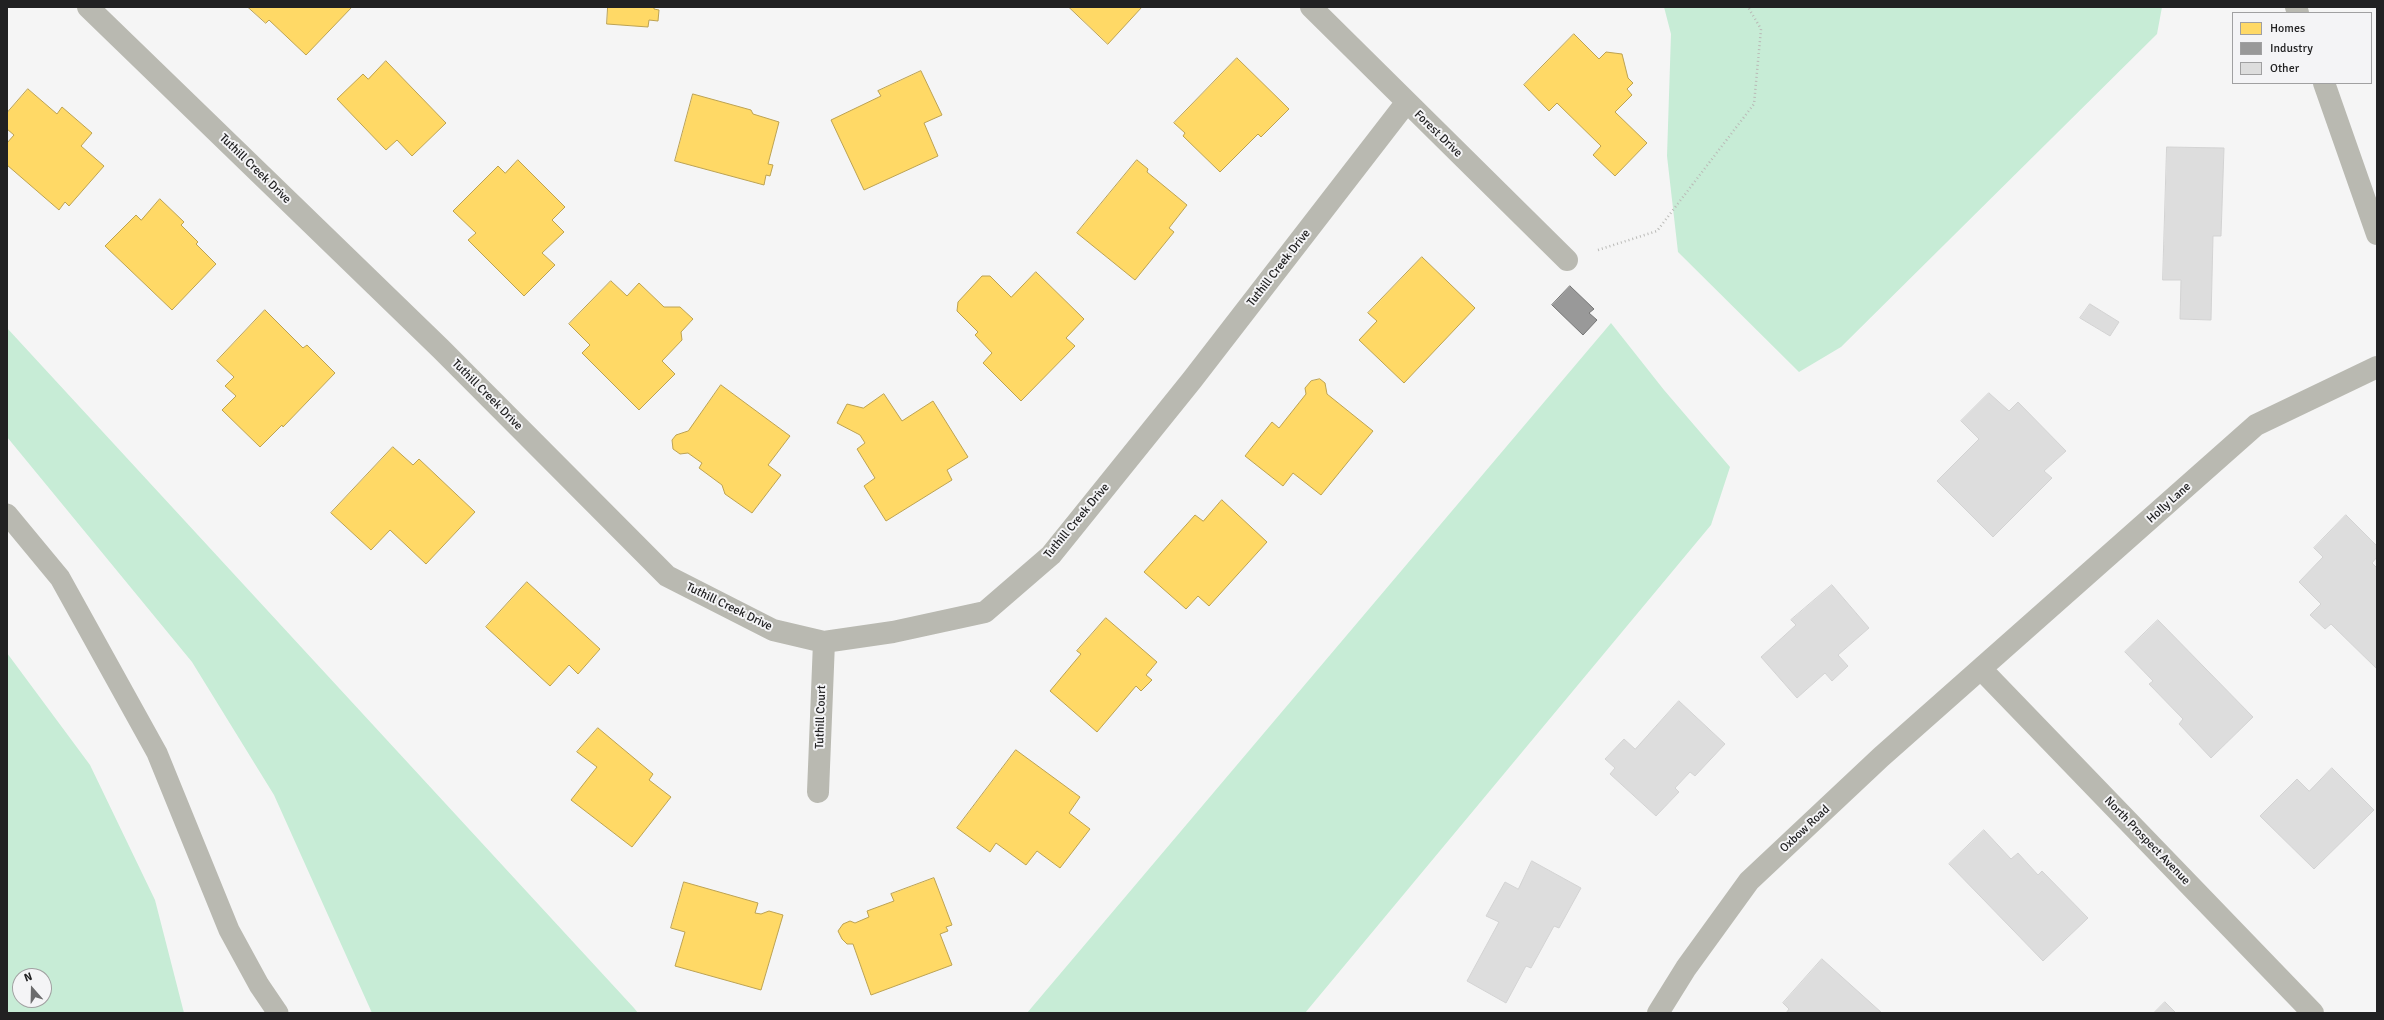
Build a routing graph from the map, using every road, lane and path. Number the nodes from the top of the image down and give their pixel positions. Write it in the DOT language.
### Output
graph roads {
  1 [pos="88,7"];
  2 [pos="1311,7"];
  3 [pos="1748,7"];
  4 [pos="2324,84"];
  5 [pos="1406,103"];
  6 [pos="2377,234"];
  7 [pos="1567,260"];
  8 [pos="2377,367"];
  9 [pos="7,514"];
  10 [pos="824,642"];
  11 [pos="1981,670"];
  12 [pos="818,792"];
  13 [pos="278,1013"];
  14 [pos="1658,1013"];
  15 [pos="2313,1013"];
  1 -- 10 [label="street, Tuthill Creek Drive"];
  2 -- 5 [label="street, Forest Drive"];
  3 -- 7 [label="path"];
  4 -- 6 [label="street"];
  5 -- 7 [label="street, Forest Drive"];
  5 -- 10 [label="street, Tuthill Creek Drive"];
  8 -- 11 [label="street, Holly Lane"];
  9 -- 13 [label="lane"];
  10 -- 12 [label="street, Tuthill Court"];
  11 -- 14 [label="street, Oxbow Road"];
  11 -- 15 [label="street, North Prospect Avenue"];
}
